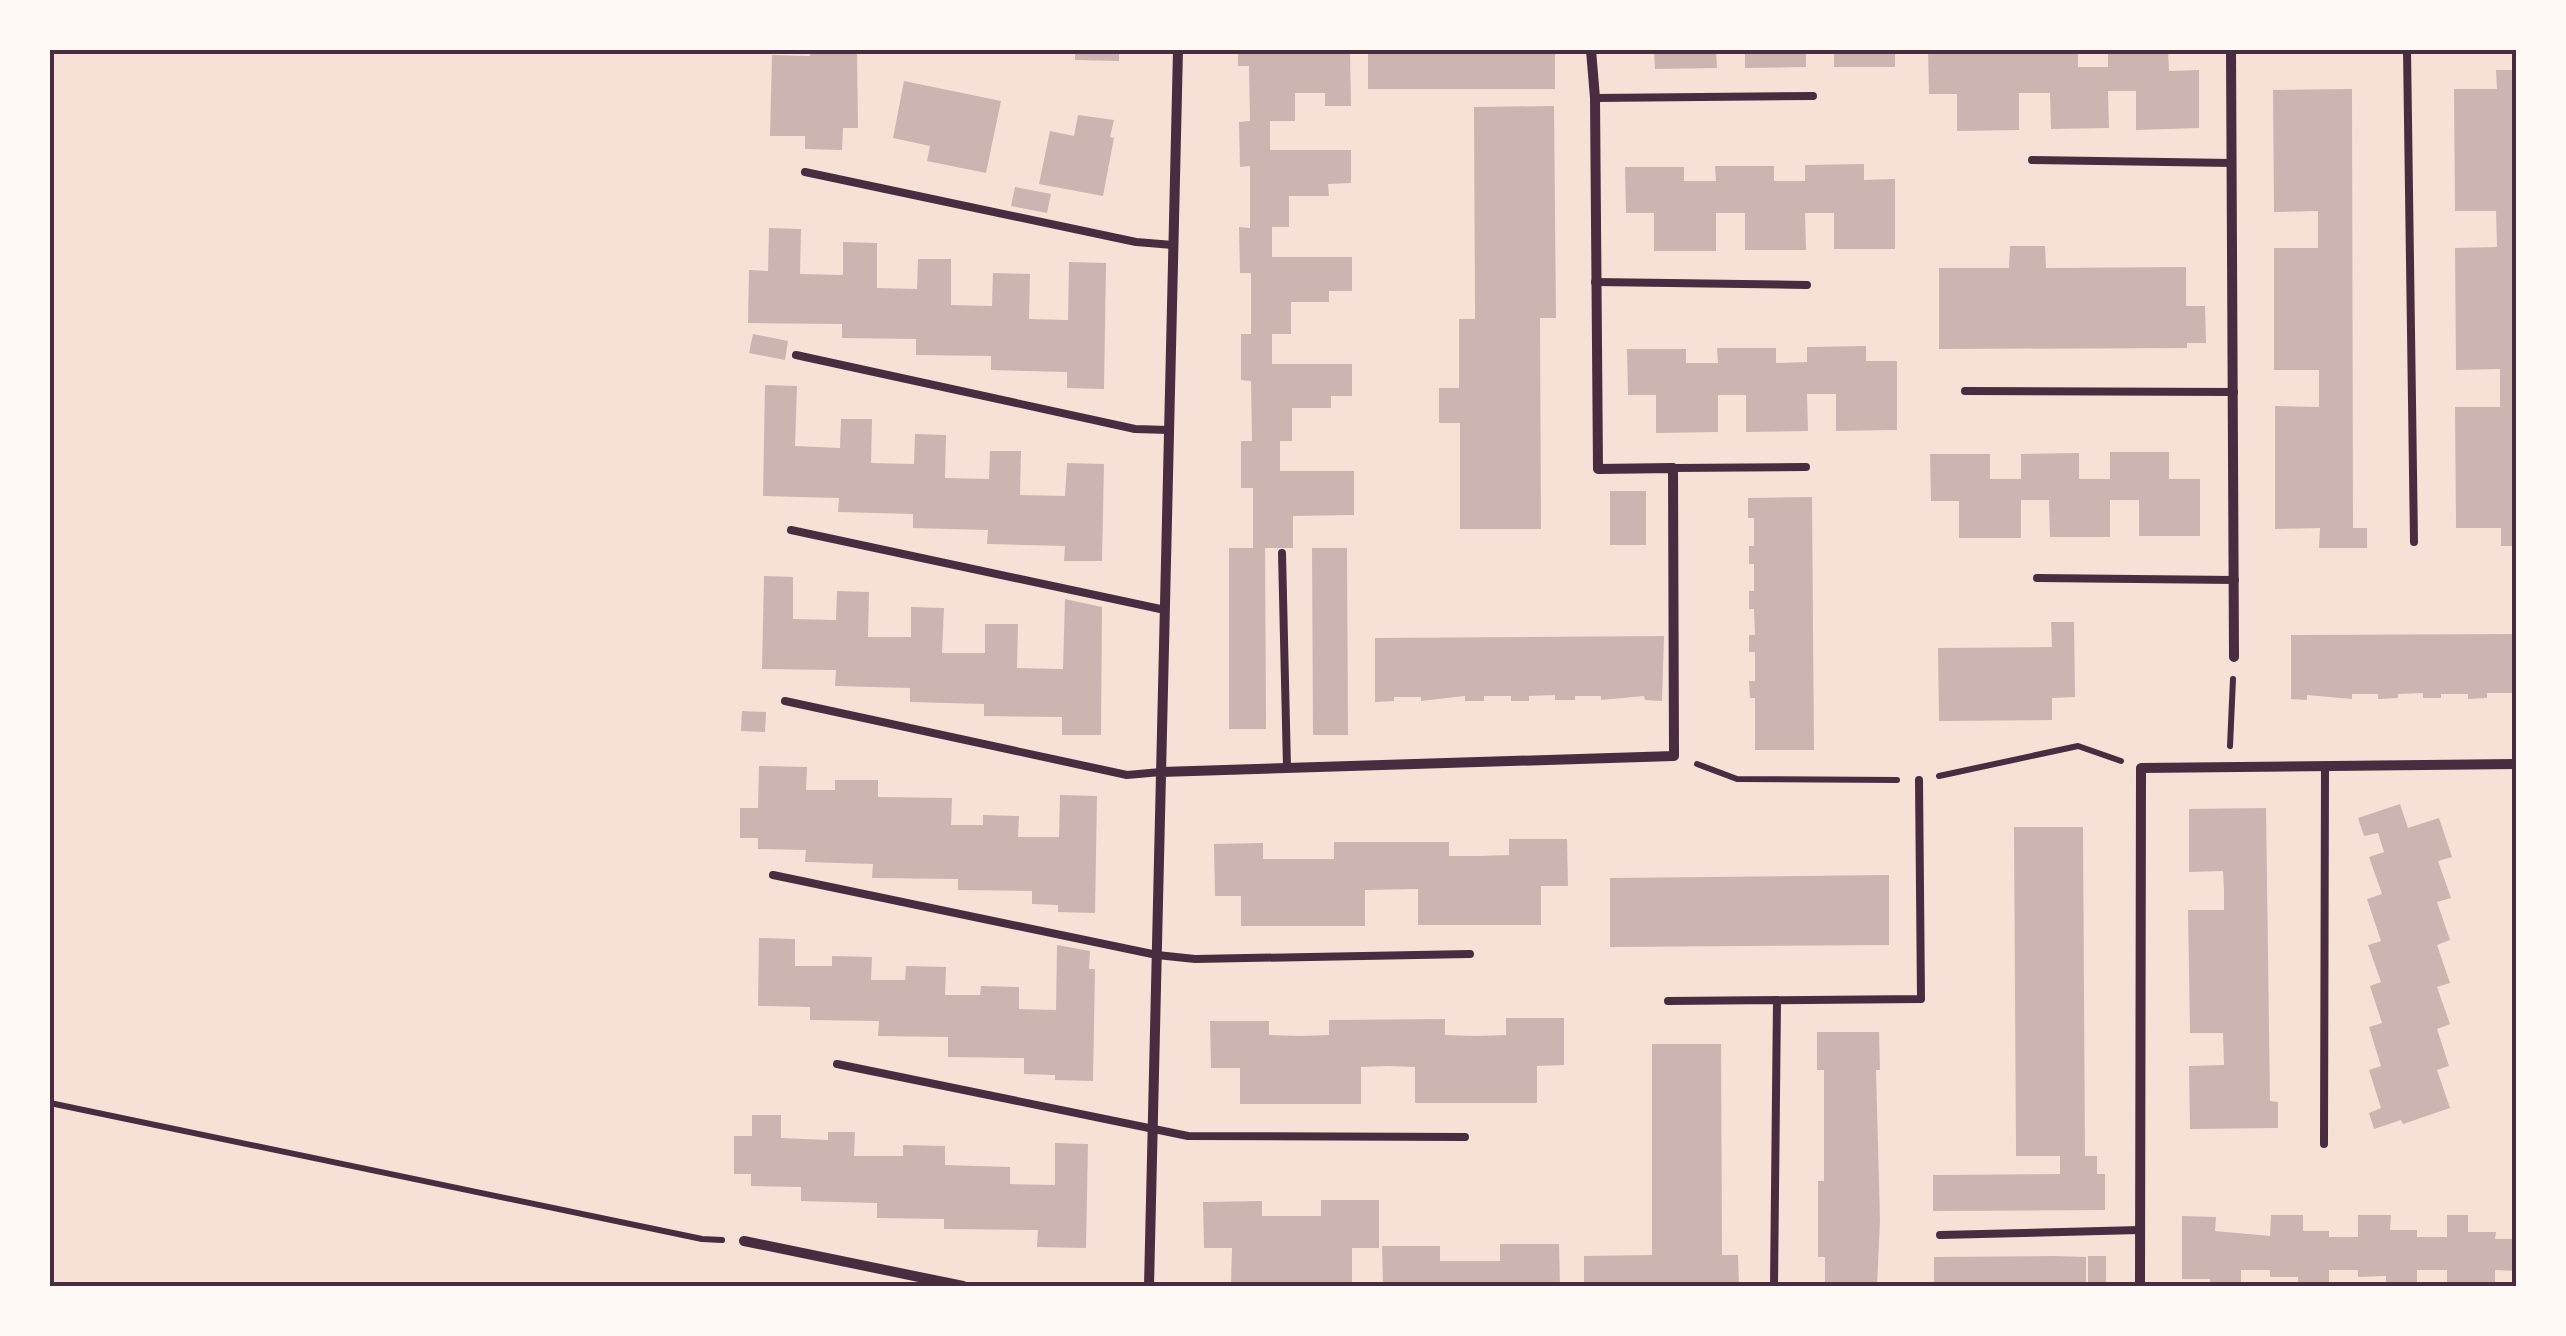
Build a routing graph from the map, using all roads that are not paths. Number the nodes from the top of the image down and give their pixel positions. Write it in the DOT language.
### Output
graph roads {
  1 [pos="1178,50"];
  2 [pos="1591,50"];
  3 [pos="2231,50"];
  4 [pos="2408,50"];
  5 [pos="1814,96"];
  6 [pos="1595,98"];
  7 [pos="2032,160"];
  8 [pos="2232,163"];
  9 [pos="805,172"];
  10 [pos="1173,245"];
  11 [pos="1595,282"];
  12 [pos="1807,284"];
  13 [pos="796,356"];
  14 [pos="1966,391"];
  15 [pos="2234,392"];
  16 [pos="1169,430"];
  17 [pos="1806,467"];
  18 [pos="1673,468"];
  19 [pos="790,530"];
  20 [pos="2414,542"];
  21 [pos="1282,553"];
  22 [pos="2037,578"];
  23 [pos="2235,580"];
  24 [pos="1165,610"];
  25 [pos="2234,657"];
  26 [pos="785,701"];
  27 [pos="2516,764"];
  28 [pos="1286,766"];
  29 [pos="2325,767"];
  30 [pos="1161,772"];
  31 [pos="1919,780"];
  32 [pos="773,875"];
  33 [pos="1470,954"];
  34 [pos="1157,956"];
  35 [pos="1776,1000"];
  36 [pos="1668,1001"];
  37 [pos="837,1064"];
  38 [pos="1153,1130"];
  39 [pos="1465,1137"];
  40 [pos="2324,1144"];
  41 [pos="2140,1230"];
  42 [pos="1940,1234"];
  43 [pos="744,1242"];
  44 [pos="963,1286"];
  45 [pos="1150,1286"];
  46 [pos="1774,1286"];
  47 [pos="2140,1286"];
  1 -- 10 [label="street"];
  2 -- 6 [label="street"];
  3 -- 8 [label="street"];
  4 -- 20 [label="lane"];
  5 -- 6 [label="lane"];
  6 -- 11 [label="street"];
  7 -- 8 [label="lane"];
  8 -- 15 [label="street"];
  9 -- 10 [label="lane"];
  10 -- 16 [label="street"];
  11 -- 12 [label="lane"];
  11 -- 18 [label="street"];
  13 -- 16 [label="lane"];
  14 -- 15 [label="lane"];
  15 -- 23 [label="street"];
  16 -- 24 [label="street"];
  17 -- 18 [label="lane"];
  18 -- 28 [label="street"];
  19 -- 24 [label="lane"];
  21 -- 28 [label="lane"];
  22 -- 23 [label="lane"];
  23 -- 25 [label="street"];
  24 -- 30 [label="street"];
  26 -- 30 [label="lane"];
  27 -- 29 [label="street"];
  28 -- 30 [label="street"];
  29 -- 40 [label="lane"];
  29 -- 41 [label="street"];
  30 -- 34 [label="street"];
  31 -- 35 [label="lane"];
  32 -- 34 [label="lane"];
  33 -- 34 [label="lane"];
  34 -- 38 [label="street"];
  35 -- 36 [label="lane"];
  35 -- 46 [label="lane"];
  37 -- 38 [label="lane"];
  38 -- 39 [label="lane"];
  38 -- 45 [label="street"];
  41 -- 42 [label="lane"];
  41 -- 47 [label="street"];
  43 -- 44 [label="street"];
}
